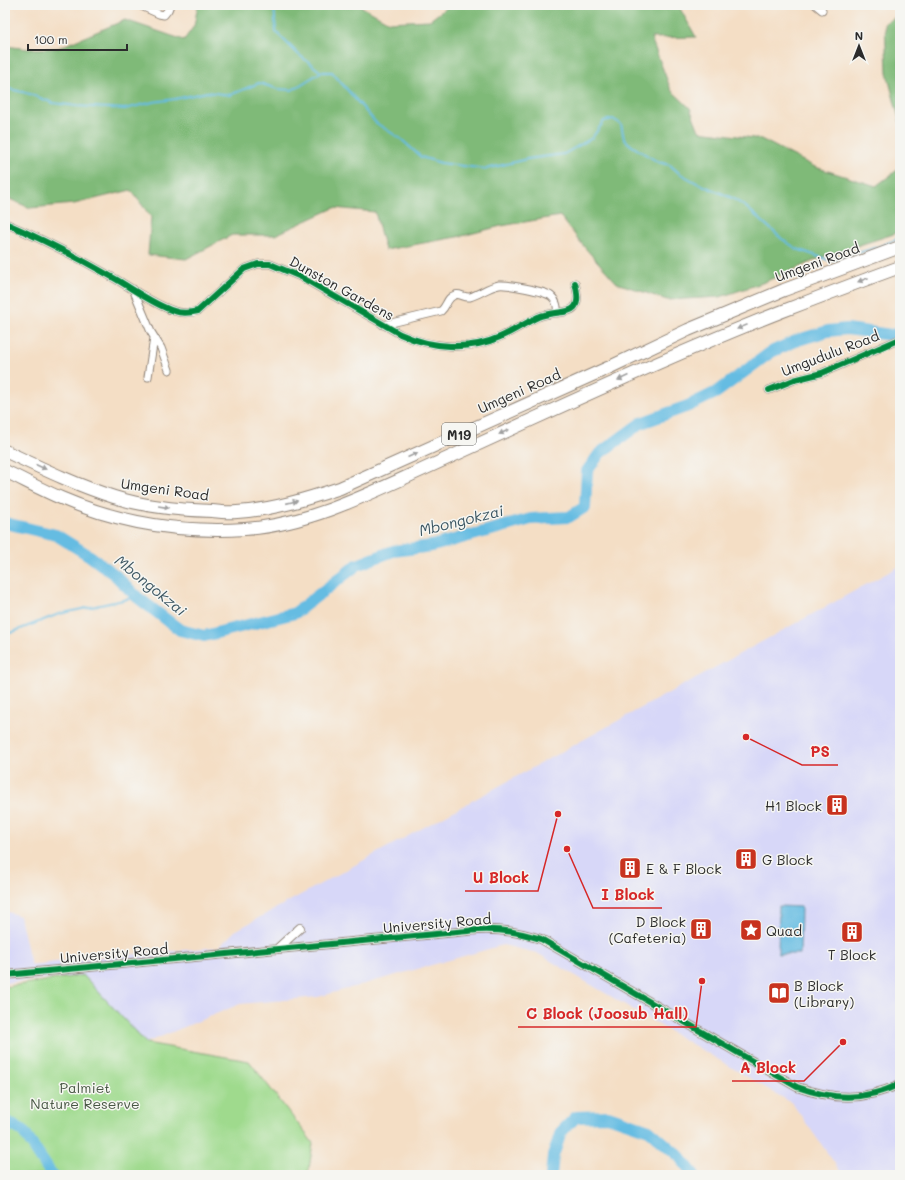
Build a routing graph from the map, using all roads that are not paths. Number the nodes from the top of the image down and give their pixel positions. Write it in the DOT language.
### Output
graph roads {
  1 [pos="139,5"];
  2 [pos="170,5"];
  3 [pos="816,5"];
  4 [pos="822,10"];
  5 [pos="5,223"];
  6 [pos="900,247"];
  7 [pos="900,267"];
  8 [pos="575,283"];
  9 [pos="133,289"];
  10 [pos="557,313"];
  11 [pos="383,325"];
  12 [pos="154,338"];
  13 [pos="900,339"];
  14 [pos="169,370"];
  15 [pos="148,377"];
  16 [pos="769,390"];
  17 [pos="5,451"];
  18 [pos="5,471"];
  19 [pos="300,928"];
  20 [pos="276,949"];
  21 [pos="5,975"];
  22 [pos="900,1084"];
  1 -- 2 [label="street"];
  3 -- 4 [label="street"];
  5 -- 9 [label="street, Dunston Gardens"];
  17 -- 6 [label="highway, Umgeni Road / M19, one-way"];
  7 -- 18 [label="highway, M19, one-way"];
  8 -- 10 [label="street, Dunston Gardens"];
  9 -- 11 [label="street, Dunston Gardens"];
  9 -- 12 [label="street"];
  10 -- 11 [label="street, Dunston Gardens"];
  10 -- 11 [label="street"];
  12 -- 14 [label="street"];
  12 -- 15 [label="street"];
  13 -- 16 [label="street, Umgudulu Road"];
  19 -- 20 [label="street"];
  20 -- 21 [label="street, University Road"];
  20 -- 22 [label="street, University Road"];
}
